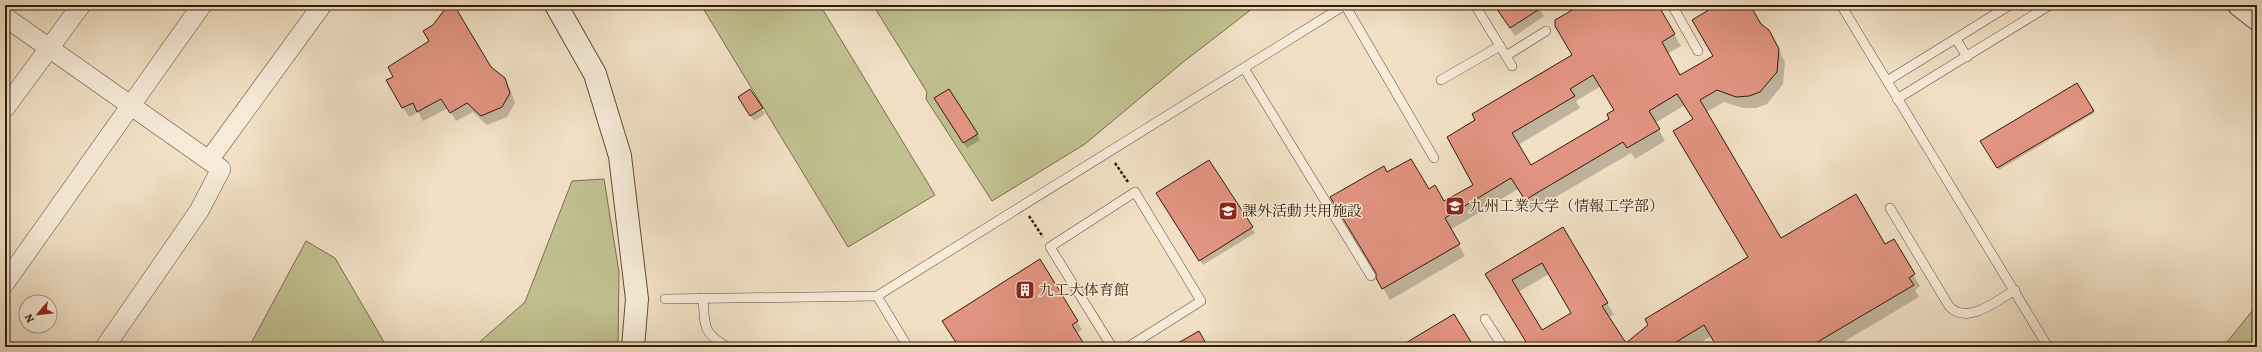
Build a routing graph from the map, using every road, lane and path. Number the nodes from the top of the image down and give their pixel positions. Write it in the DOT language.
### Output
graph roads {
  1 [pos="82,5"];
  2 [pos="202,5"];
  3 [pos="322,5"];
  4 [pos="556,5"];
  5 [pos="1345,5"];
  6 [pos="1475,5"];
  7 [pos="1672,5"];
  8 [pos="1841,5"];
  9 [pos="2010,5"];
  10 [pos="2050,5"];
  11 [pos="2239,5"];
  12 [pos="5,17"];
  13 [pos="2257,19"];
  14 [pos="1546,31"];
  15 [pos="1956,39"];
  16 [pos="1500,46"];
  17 [pos="50,48"];
  18 [pos="1698,51"];
  19 [pos="1506,56"];
  20 [pos="1967,57"];
  21 [pos="1512,66"];
  22 [pos="1244,68"];
  23 [pos="1441,80"];
  24 [pos="1886,81"];
  25 [pos="1897,99"];
  26 [pos="130,106"];
  27 [pos="5,108"];
  28 [pos="1107,151"];
  29 [pos="1434,158"];
  30 [pos="208,160"];
  31 [pos="1134,192"];
  32 [pos="1022,205"];
  33 [pos="1890,208"];
  34 [pos="1050,247"];
  35 [pos="1371,276"];
  36 [pos="5,283"];
  37 [pos="2015,290"];
  38 [pos="877,296"];
  39 [pos="703,298"];
  40 [pos="665,299"];
  41 [pos="1486,319"];
  42 [pos="105,347"];
  43 [pos="633,347"];
  44 [pos="727,347"];
  45 [pos="908,347"];
  46 [pos="1112,347"];
  47 [pos="1128,347"];
  48 [pos="1503,347"];
  49 [pos="2048,347"];
  1 -- 17 [label="street"];
  2 -- 26 [label="street"];
  3 -- 30 [label="street"];
  4 -- 43 [label="street"];
  5 -- 22 [label="lane"];
  5 -- 29 [label="lane"];
  6 -- 16 [label="lane"];
  7 -- 18 [label="lane"];
  8 -- 24 [label="lane"];
  9 -- 15 [label="lane"];
  10 -- 20 [label="lane"];
  11 -- 13 [label="street"];
  12 -- 17 [label="street"];
  14 -- 19 [label="lane"];
  15 -- 20 [label="lane"];
  15 -- 24 [label="lane"];
  16 -- 19 [label="lane"];
  16 -- 23 [label="lane"];
  17 -- 26 [label="street"];
  17 -- 27 [label="street"];
  19 -- 21 [label="lane"];
  20 -- 25 [label="lane"];
  22 -- 28 [label="lane"];
  22 -- 35 [label="lane"];
  24 -- 25 [label="lane"];
  25 -- 37 [label="lane"];
  26 -- 30 [label="street"];
  26 -- 36 [label="street"];
  28 -- 31 [label="path"];
  28 -- 32 [label="lane"];
  30 -- 42 [label="street"];
  31 -- 34 [label="lane"];
  31 -- 47 [label="lane"];
  32 -- 34 [label="path"];
  32 -- 38 [label="lane"];
  33 -- 37 [label="lane"];
  34 -- 46 [label="lane"];
  37 -- 49 [label="lane"];
  38 -- 39 [label="lane"];
  38 -- 45 [label="lane"];
  39 -- 40 [label="lane"];
  39 -- 44 [label="lane"];
  41 -- 48 [label="lane"];
}
